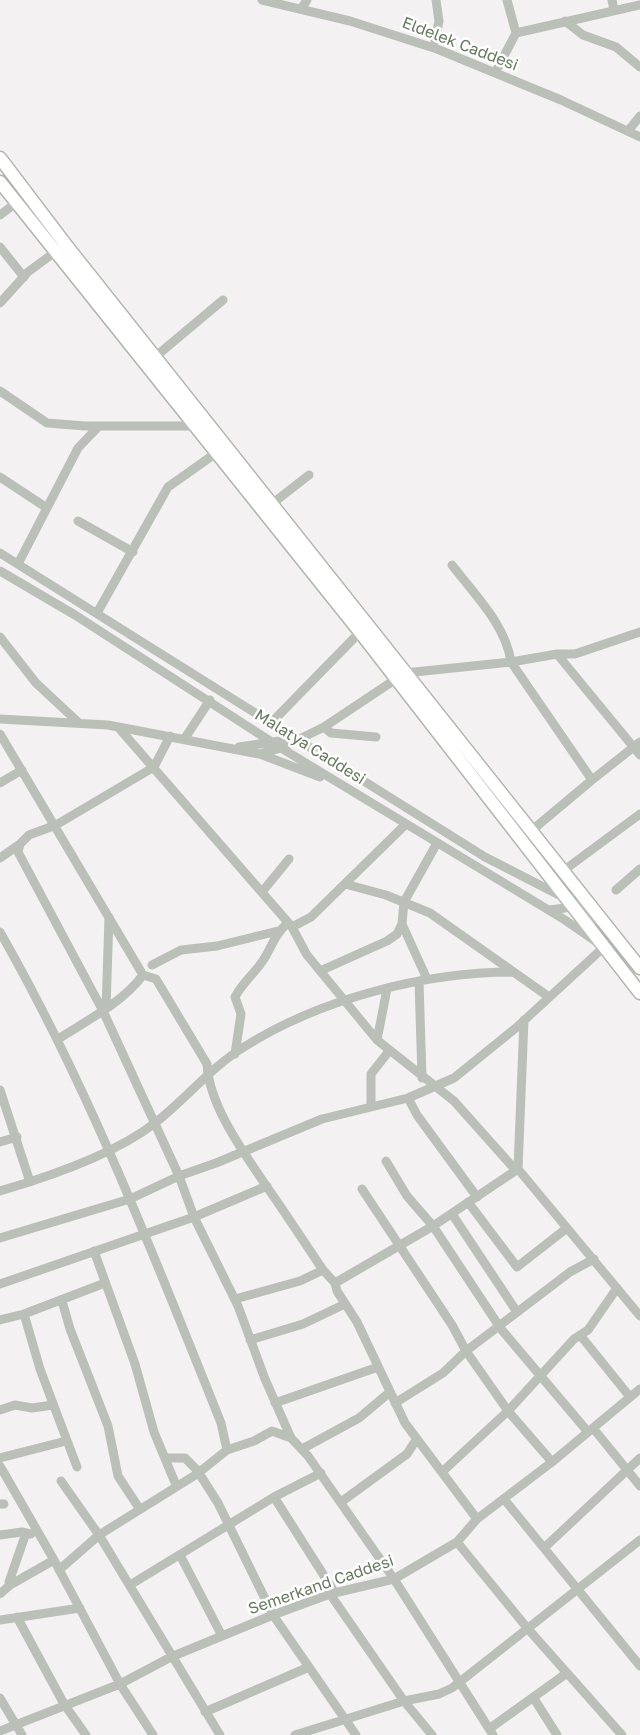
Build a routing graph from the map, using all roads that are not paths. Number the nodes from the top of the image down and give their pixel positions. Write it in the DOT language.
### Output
graph roads {
  1 [pos="262,0"];
  2 [pos="307,0"];
  3 [pos="436,0"];
  4 [pos="507,0"];
  5 [pos="612,0"];
  6 [pos="640,5"];
  7 [pos="301,9"];
  8 [pos="614,10"];
  9 [pos="565,21"];
  10 [pos="516,33"];
  11 [pos="435,41"];
  12 [pos="640,67"];
  13 [pos="495,73"];
  14 [pos="640,116"];
  15 [pos="628,131"];
  16 [pos="640,137"];
  17 [pos="0,158"];
  18 [pos="0,182"];
  19 [pos="16,203"];
  20 [pos="0,215"];
  21 [pos="66,245"];
  22 [pos="0,246"];
  23 [pos="54,252"];
  24 [pos="24,277"];
  25 [pos="223,300"];
  26 [pos="0,302"];
  27 [pos="155,357"];
  28 [pos="0,391"];
  29 [pos="99,426"];
  30 [pos="194,426"];
  31 [pos="216,453"];
  32 [pos="309,475"];
  33 [pos="0,477"];
  34 [pos="273,503"];
  35 [pos="47,508"];
  36 [pos="78,521"];
  37 [pos="133,552"];
  38 [pos="0,553"];
  39 [pos="18,564"];
  40 [pos="452,564"];
  41 [pos="0,571"];
  42 [pos="97,614"];
  43 [pos="360,632"];
  44 [pos="640,632"];
  45 [pos="0,637"];
  46 [pos="557,654"];
  47 [pos="511,662"];
  48 [pos="401,676"];
  49 [pos="210,700"];
  50 [pos="0,719"];
  51 [pos="79,723"];
  52 [pos="271,724"];
  53 [pos="118,727"];
  54 [pos="324,727"];
  55 [pos="0,734"];
  56 [pos="170,736"];
  57 [pos="376,737"];
  58 [pos="185,738"];
  59 [pos="296,739"];
  60 [pos="270,741"];
  61 [pos="637,744"];
  62 [pos="237,748"];
  63 [pos="281,748"];
  64 [pos="259,754"];
  65 [pos="640,755"];
  66 [pos="154,767"];
  67 [pos="22,770"];
  68 [pos="592,780"];
  69 [pos="0,783"];
  70 [pos="348,789"];
  71 [pos="640,814"];
  72 [pos="406,824"];
  73 [pos="56,825"];
  74 [pos="531,831"];
  75 [pos="437,843"];
  76 [pos="20,844"];
  77 [pos="0,858"];
  78 [pos="289,859"];
  79 [pos="640,869"];
  80 [pos="563,871"];
  81 [pos="345,884"];
  82 [pos="576,888"];
  83 [pos="616,890"];
  84 [pos="262,892"];
  85 [pos="569,900"];
  86 [pos="404,902"];
  87 [pos="549,910"];
  88 [pos="109,917"];
  89 [pos="402,924"];
  90 [pos="290,925"];
  91 [pos="606,925"];
  92 [pos="278,931"];
  93 [pos="1,936"];
  94 [pos="604,947"];
  95 [pos="152,965"];
  96 [pos="640,968"];
  97 [pos="320,971"];
  98 [pos="514,972"];
  99 [pos="143,975"];
  100 [pos="423,980"];
  101 [pos="387,990"];
  102 [pos="640,993"];
  103 [pos="549,997"];
  104 [pos="343,1000"];
  105 [pos="105,1010"];
  106 [pos="524,1020"];
  107 [pos="58,1038"];
  108 [pos="377,1040"];
  109 [pos="388,1051"];
  110 [pos="235,1054"];
  111 [pos="207,1077"];
  112 [pos="422,1078"];
  113 [pos="434,1087"];
  114 [pos="0,1090"];
  115 [pos="408,1098"];
  116 [pos="371,1106"];
  117 [pos="154,1124"];
  118 [pos="17,1137"];
  119 [pos="0,1142"];
  120 [pos="109,1150"];
  121 [pos="243,1152"];
  122 [pos="386,1161"];
  123 [pos="518,1169"];
  124 [pos="178,1176"];
  125 [pos="30,1182"];
  126 [pos="266,1186"];
  127 [pos="362,1189"];
  128 [pos="0,1191"];
  129 [pos="477,1197"];
  130 [pos="130,1199"];
  131 [pos="468,1202"];
  132 [pos="452,1214"];
  133 [pos="194,1217"];
  134 [pos="433,1226"];
  135 [pos="567,1228"];
  136 [pos="145,1234"];
  137 [pos="0,1238"];
  138 [pos="400,1246"];
  139 [pos="94,1251"];
  140 [pos="594,1259"];
  141 [pos="323,1270"];
  142 [pos="105,1282"];
  143 [pos="335,1283"];
  144 [pos="0,1284"];
  145 [pos="617,1288"];
  146 [pos="235,1300"];
  147 [pos="62,1301"];
  148 [pos="345,1304"];
  149 [pos="517,1312"];
  150 [pos="24,1314"];
  151 [pos="640,1316"];
  152 [pos="0,1320"];
  153 [pos="500,1326"];
  154 [pos="580,1335"];
  155 [pos="250,1340"];
  156 [pos="466,1351"];
  157 [pos="378,1367"];
  158 [pos="541,1376"];
  159 [pos="640,1389"];
  160 [pos="390,1392"];
  161 [pos="630,1397"];
  162 [pos="275,1403"];
  163 [pos="395,1403"];
  164 [pos="53,1405"];
  165 [pos="0,1410"];
  166 [pos="508,1411"];
  167 [pos="591,1430"];
  168 [pos="291,1438"];
  169 [pos="66,1440"];
  170 [pos="416,1440"];
  171 [pos="302,1449"];
  172 [pos="227,1450"];
  173 [pos="0,1458"];
  174 [pos="166,1458"];
  175 [pos="640,1458"];
  176 [pos="552,1462"];
  177 [pos="0,1466"];
  178 [pos="77,1467"];
  179 [pos="628,1470"];
  180 [pos="198,1472"];
  181 [pos="442,1472"];
  182 [pos="320,1473"];
  183 [pos="61,1481"];
  184 [pos="176,1485"];
  185 [pos="640,1486"];
  186 [pos="274,1497"];
  187 [pos="504,1499"];
  188 [pos="342,1502"];
  189 [pos="139,1508"];
  190 [pos="477,1519"];
  191 [pos="229,1525"];
  192 [pos="26,1533"];
  193 [pos="0,1535"];
  194 [pos="99,1535"];
  195 [pos="41,1536"];
  196 [pos="640,1540"];
  197 [pos="457,1542"];
  198 [pos="544,1548"];
  199 [pos="180,1555"];
  200 [pos="54,1560"];
  201 [pos="59,1570"];
  202 [pos="394,1579"];
  203 [pos="8,1581"];
  204 [pos="130,1585"];
  205 [pos="577,1590"];
  206 [pos="332,1593"];
  207 [pos="0,1594"];
  208 [pos="80,1608"];
  209 [pos="273,1614"];
  210 [pos="17,1617"];
  211 [pos="0,1620"];
  212 [pos="528,1629"];
  213 [pos="222,1636"];
  214 [pos="171,1657"];
  215 [pos="309,1666"];
  216 [pos="640,1666"];
  217 [pos="567,1673"];
  218 [pos="457,1682"];
  219 [pos="120,1684"];
  220 [pos="0,1698"];
  221 [pos="426,1698"];
  222 [pos="534,1698"];
  223 [pos="404,1701"];
  224 [pos="64,1704"];
  225 [pos="413,1710"];
  226 [pos="205,1712"];
  227 [pos="346,1719"];
  228 [pos="15,1724"];
  229 [pos="0,1731"];
  230 [pos="491,1732"];
  231 [pos="22,1735"];
  232 [pos="86,1735"];
  233 [pos="153,1735"];
  234 [pos="220,1735"];
  235 [pos="295,1735"];
  236 [pos="356,1735"];
  237 [pos="432,1735"];
  238 [pos="557,1735"];
  239 [pos="622,1735"];
  1 -- 7 [label="street, Eldelek Caddesi"];
  2 -- 7 [label="street"];
  3 -- 11 [label="street"];
  4 -- 10 [label="street"];
  5 -- 8 [label="street"];
  6 -- 8 [label="street"];
  7 -- 13 [label="street, Eldelek Caddesi"];
  8 -- 9 [label="street"];
  9 -- 10 [label="street"];
  9 -- 12 [label="street"];
  10 -- 13 [label="street"];
  13 -- 15 [label="street, Eldelek Caddesi"];
  14 -- 15 [label="street"];
  15 -- 16 [label="street, Eldelek Caddesi"];
  17 -- 21 [label="main road"];
  18 -- 19 [label="main road"];
  19 -- 20 [label="street"];
  19 -- 23 [label="main road"];
  21 -- 23 [label="street"];
  21 -- 27 [label="main road"];
  22 -- 24 [label="street"];
  23 -- 24 [label="street"];
  23 -- 30 [label="main road"];
  24 -- 26 [label="street"];
  25 -- 27 [label="street"];
  27 -- 34 [label="main road"];
  28 -- 29 [label="street"];
  29 -- 30 [label="street"];
  29 -- 35 [label="street"];
  30 -- 31 [label="main road"];
  31 -- 37 [label="street"];
  31 -- 43 [label="main road"];
  32 -- 34 [label="street"];
  33 -- 35 [label="street"];
  34 -- 48 [label="main road"];
  35 -- 39 [label="street"];
  36 -- 37 [label="street"];
  37 -- 42 [label="street"];
  38 -- 39 [label="street"];
  39 -- 42 [label="street"];
  40 -- 47 [label="street"];
  41 -- 49 [label="street, Malatya Caddesi"];
  42 -- 52 [label="street"];
  43 -- 48 [label="main road"];
  43 -- 52 [label="street"];
  44 -- 46 [label="street"];
  45 -- 51 [label="street"];
  46 -- 47 [label="street"];
  46 -- 61 [label="street"];
  47 -- 48 [label="street"];
  47 -- 68 [label="street"];
  48 -- 54 [label="street"];
  48 -- 74 [label="main road"];
  48 -- 85 [label="main road"];
  49 -- 58 [label="street"];
  49 -- 60 [label="street, Malatya Caddesi"];
  50 -- 51 [label="street"];
  51 -- 53 [label="street"];
  52 -- 59 [label="street"];
  53 -- 56 [label="street"];
  53 -- 66 [label="street"];
  54 -- 57 [label="street"];
  54 -- 59 [label="street"];
  55 -- 67 [label="street"];
  56 -- 58 [label="street"];
  56 -- 66 [label="street"];
  58 -- 62 [label="street"];
  59 -- 60 [label="street"];
  59 -- 63 [label="street"];
  59 -- 85 [label="street"];
  60 -- 62 [label="street"];
  60 -- 63 [label="street, Malatya Caddesi"];
  61 -- 65 [label="street"];
  61 -- 68 [label="street"];
  62 -- 64 [label="street"];
  63 -- 64 [label="street"];
  63 -- 70 [label="street, Malatya Caddesi"];
  64 -- 70 [label="street"];
  66 -- 73 [label="street"];
  66 -- 84 [label="street"];
  67 -- 69 [label="street"];
  67 -- 73 [label="street"];
  68 -- 74 [label="street"];
  70 -- 72 [label="street, Malatya Caddesi"];
  71 -- 80 [label="street"];
  72 -- 75 [label="street, Malatya Caddesi"];
  72 -- 81 [label="street"];
  73 -- 76 [label="street"];
  73 -- 88 [label="street"];
  74 -- 80 [label="main road"];
  75 -- 86 [label="street"];
  75 -- 87 [label="street, Malatya Caddesi"];
  76 -- 77 [label="street"];
  76 -- 105 [label="street"];
  78 -- 84 [label="street"];
  79 -- 83 [label="street"];
  80 -- 82 [label="main road"];
  81 -- 86 [label="street"];
  81 -- 90 [label="street"];
  82 -- 85 [label="street"];
  82 -- 91 [label="main road"];
  84 -- 90 [label="street"];
  85 -- 87 [label="street"];
  85 -- 91 [label="street"];
  85 -- 94 [label="main road"];
  86 -- 89 [label="street"];
  86 -- 98 [label="street"];
  87 -- 94 [label="street, Malatya Caddesi"];
  88 -- 99 [label="street"];
  88 -- 105 [label="street"];
  89 -- 97 [label="street"];
  89 -- 100 [label="street"];
  90 -- 92 [label="street"];
  90 -- 97 [label="street"];
  91 -- 96 [label="main road"];
  92 -- 95 [label="street"];
  92 -- 110 [label="street"];
  93 -- 107 [label="street"];
  94 -- 102 [label="main road"];
  94 -- 103 [label="street"];
  97 -- 104 [label="street"];
  98 -- 100 [label="street"];
  98 -- 103 [label="street"];
  99 -- 105 [label="street"];
  99 -- 111 [label="street"];
  100 -- 101 [label="street"];
  100 -- 112 [label="street"];
  101 -- 104 [label="street"];
  101 -- 108 [label="street"];
  103 -- 106 [label="street"];
  104 -- 108 [label="street"];
  104 -- 110 [label="street"];
  105 -- 107 [label="street"];
  105 -- 117 [label="street"];
  106 -- 113 [label="street"];
  106 -- 123 [label="street"];
  107 -- 120 [label="street"];
  108 -- 109 [label="street"];
  109 -- 112 [label="street"];
  109 -- 116 [label="street"];
  110 -- 111 [label="street"];
  111 -- 117 [label="street"];
  111 -- 121 [label="street"];
  112 -- 113 [label="street"];
  113 -- 115 [label="street"];
  113 -- 123 [label="street"];
  114 -- 118 [label="street"];
  115 -- 116 [label="street"];
  115 -- 129 [label="street"];
  116 -- 121 [label="street"];
  117 -- 120 [label="street"];
  117 -- 124 [label="street"];
  118 -- 119 [label="street"];
  118 -- 125 [label="street"];
  120 -- 125 [label="street"];
  120 -- 130 [label="street"];
  121 -- 124 [label="street"];
  121 -- 126 [label="street"];
  122 -- 134 [label="street"];
  123 -- 129 [label="street"];
  123 -- 135 [label="street"];
  124 -- 130 [label="street"];
  124 -- 133 [label="street"];
  125 -- 128 [label="street"];
  126 -- 133 [label="street"];
  126 -- 141 [label="street"];
  127 -- 138 [label="street"];
  129 -- 131 [label="street"];
  130 -- 136 [label="street"];
  130 -- 137 [label="street"];
  131 -- 132 [label="street"];
  131 -- 135 [label="street"];
  132 -- 134 [label="street"];
  132 -- 149 [label="street"];
  133 -- 136 [label="street"];
  133 -- 146 [label="street"];
  134 -- 138 [label="street"];
  134 -- 153 [label="street"];
  135 -- 140 [label="street"];
  136 -- 139 [label="street"];
  136 -- 172 [label="street"];
  138 -- 143 [label="street"];
  138 -- 156 [label="street"];
  139 -- 142 [label="street"];
  139 -- 144 [label="street"];
  140 -- 145 [label="street"];
  140 -- 149 [label="street"];
  141 -- 143 [label="street"];
  141 -- 146 [label="street"];
  142 -- 147 [label="street"];
  142 -- 174 [label="street"];
  143 -- 148 [label="street"];
  145 -- 151 [label="street"];
  145 -- 154 [label="street"];
  146 -- 155 [label="street"];
  147 -- 150 [label="street"];
  147 -- 189 [label="street"];
  148 -- 155 [label="street"];
  148 -- 157 [label="street"];
  149 -- 153 [label="street"];
  150 -- 152 [label="street"];
  150 -- 164 [label="street"];
  153 -- 156 [label="street"];
  153 -- 158 [label="street"];
  154 -- 158 [label="street"];
  154 -- 161 [label="street"];
  155 -- 162 [label="street"];
  156 -- 163 [label="street"];
  156 -- 166 [label="street"];
  157 -- 160 [label="street"];
  157 -- 162 [label="street"];
  158 -- 166 [label="street"];
  158 -- 167 [label="street"];
  159 -- 161 [label="street, Semerkand Caddesi"];
  160 -- 163 [label="street"];
  160 -- 171 [label="street"];
  161 -- 167 [label="street, Semerkand Caddesi"];
  162 -- 168 [label="street"];
  163 -- 170 [label="street"];
  164 -- 165 [label="street"];
  164 -- 169 [label="street"];
  166 -- 176 [label="street"];
  166 -- 181 [label="street"];
  167 -- 176 [label="street, Semerkand Caddesi"];
  167 -- 179 [label="street"];
  168 -- 171 [label="street"];
  168 -- 172 [label="street"];
  169 -- 173 [label="street"];
  169 -- 178 [label="street"];
  170 -- 181 [label="street"];
  170 -- 188 [label="street"];
  171 -- 182 [label="street"];
  172 -- 180 [label="street"];
  174 -- 180 [label="street"];
  174 -- 184 [label="street"];
  175 -- 179 [label="street"];
  176 -- 187 [label="street, Semerkand Caddesi"];
  177 -- 195 [label="street"];
  179 -- 185 [label="street"];
  179 -- 198 [label="street"];
  180 -- 184 [label="street"];
  180 -- 191 [label="street"];
  181 -- 190 [label="street"];
  182 -- 186 [label="street"];
  182 -- 188 [label="street"];
  183 -- 194 [label="street"];
  184 -- 189 [label="street"];
  186 -- 191 [label="street"];
  186 -- 206 [label="street"];
  187 -- 190 [label="street, Semerkand Caddesi"];
  187 -- 198 [label="street"];
  188 -- 202 [label="street"];
  189 -- 194 [label="street"];
  190 -- 197 [label="street, Semerkand Caddesi"];
  191 -- 199 [label="street"];
  191 -- 209 [label="street"];
  192 -- 193 [label="street"];
  192 -- 195 [label="street"];
  192 -- 203 [label="street"];
  194 -- 201 [label="street"];
  194 -- 204 [label="street"];
  195 -- 200 [label="street"];
  196 -- 205 [label="street"];
  197 -- 202 [label="street, Semerkand Caddesi"];
  197 -- 212 [label="street"];
  198 -- 205 [label="street"];
  199 -- 204 [label="street"];
  199 -- 213 [label="street"];
  200 -- 201 [label="street"];
  200 -- 203 [label="street"];
  201 -- 208 [label="street"];
  202 -- 206 [label="street, Semerkand Caddesi"];
  202 -- 218 [label="street"];
  203 -- 207 [label="street"];
  204 -- 214 [label="street"];
  205 -- 212 [label="street"];
  205 -- 216 [label="street"];
  206 -- 209 [label="street, Semerkand Caddesi"];
  206 -- 223 [label="street"];
  208 -- 210 [label="street"];
  208 -- 219 [label="street"];
  209 -- 213 [label="street, Semerkand Caddesi"];
  209 -- 215 [label="street"];
  210 -- 211 [label="street"];
  210 -- 224 [label="street"];
  212 -- 217 [label="street"];
  212 -- 218 [label="street"];
  213 -- 214 [label="street, Semerkand Caddesi"];
  214 -- 219 [label="street, Semerkand Caddesi"];
  214 -- 226 [label="street"];
  215 -- 226 [label="street"];
  215 -- 227 [label="street"];
  217 -- 222 [label="street"];
  217 -- 239 [label="street"];
  218 -- 221 [label="street"];
  218 -- 230 [label="street"];
  219 -- 224 [label="street, Semerkand Caddesi"];
  219 -- 233 [label="street"];
  220 -- 228 [label="street"];
  221 -- 223 [label="street"];
  221 -- 225 [label="street"];
  222 -- 230 [label="street"];
  222 -- 238 [label="street"];
  223 -- 225 [label="street"];
  223 -- 227 [label="street"];
  224 -- 228 [label="street, Semerkand Caddesi"];
  224 -- 232 [label="street"];
  225 -- 237 [label="street"];
  226 -- 234 [label="street"];
  227 -- 235 [label="street"];
  227 -- 236 [label="street"];
  228 -- 229 [label="street, Semerkand Caddesi"];
  228 -- 231 [label="street"];
}
